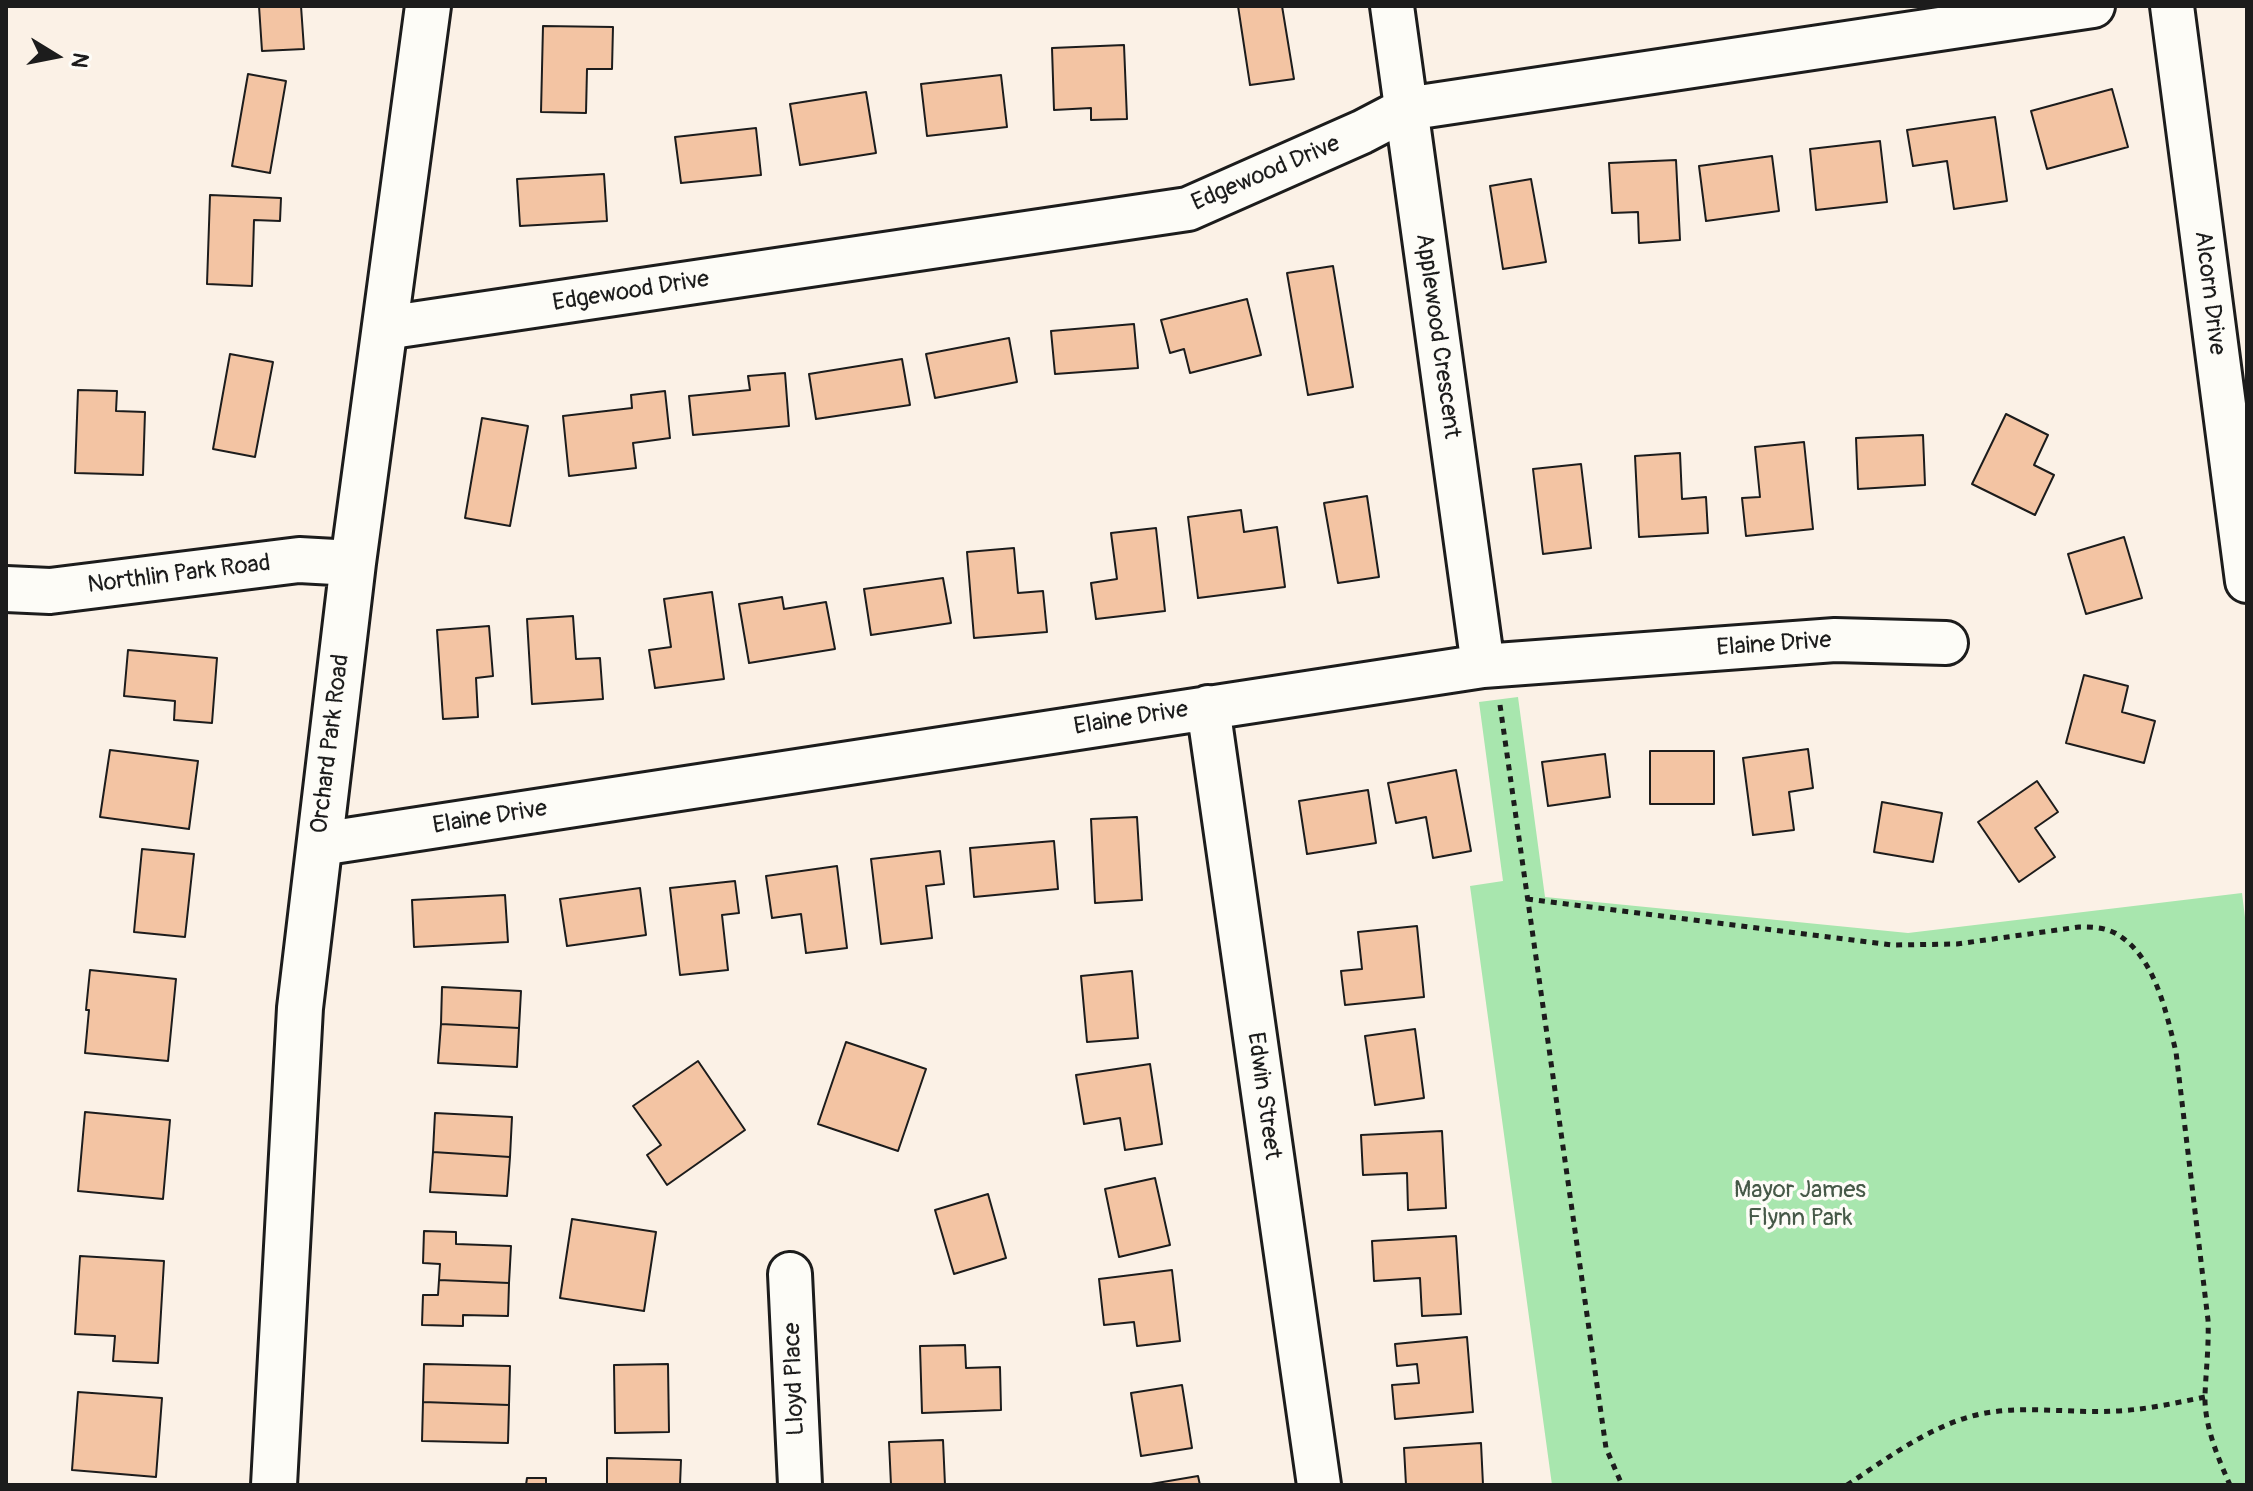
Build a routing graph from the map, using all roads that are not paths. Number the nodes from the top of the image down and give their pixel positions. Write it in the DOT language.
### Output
graph roads {
  1 [pos="428,6"];
  2 [pos="1392,6"];
  3 [pos="2093,6"];
  4 [pos="2172,6"];
  5 [pos="1406,109"];
  6 [pos="385,328"];
  7 [pos="353,563"];
  8 [pos="2247,581"];
  9 [pos="6,589"];
  10 [pos="1946,643"];
  11 [pos="1489,666"];
  12 [pos="1208,707"];
  13 [pos="320,844"];
  14 [pos="790,1274"];
  15 [pos="274,1485"];
  16 [pos="800,1485"];
  17 [pos="1319,1485"];
  1 -- 6 [label="street, Orchard Park Road"];
  2 -- 5 [label="street, Applewood Crescent"];
  3 -- 5 [label="street, Edgewood Drive"];
  4 -- 8 [label="street, Alcorn Drive"];
  5 -- 6 [label="street, Edgewood Drive"];
  5 -- 11 [label="street, Applewood Crescent"];
  6 -- 7 [label="street, Orchard Park Road"];
  7 -- 9 [label="street, Northlin Park Road"];
  7 -- 13 [label="street, Orchard Park Road"];
  10 -- 11 [label="street, Elaine Drive"];
  11 -- 12 [label="street, Elaine Drive"];
  12 -- 13 [label="street, Elaine Drive"];
  12 -- 17 [label="street, Edwin Street"];
  13 -- 15 [label="street, Orchard Park Road"];
  14 -- 16 [label="street, Lloyd Place"];
}
